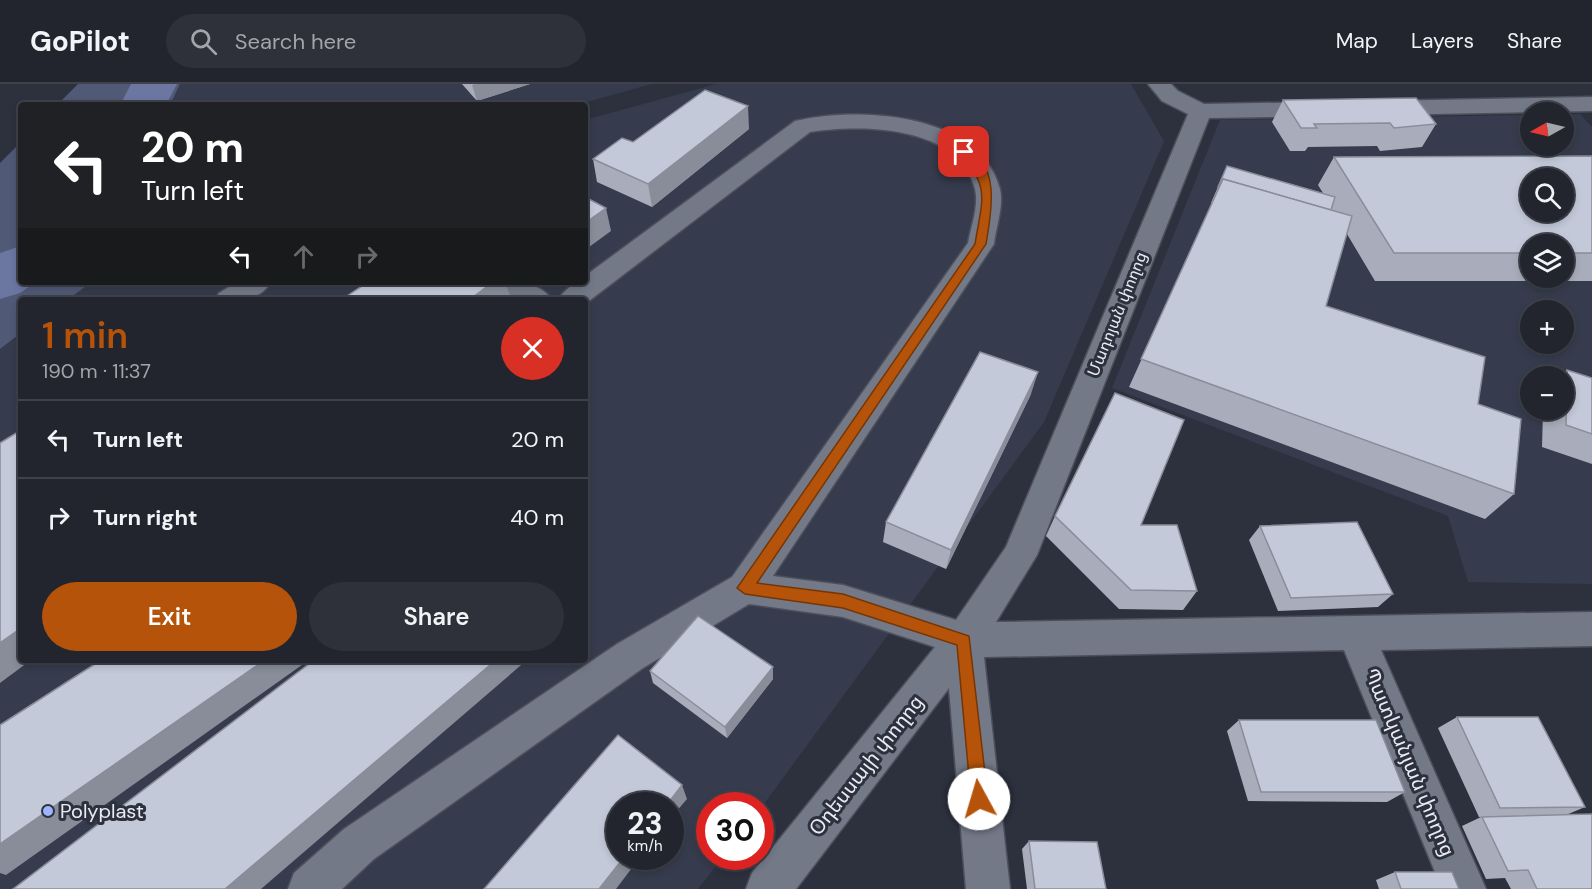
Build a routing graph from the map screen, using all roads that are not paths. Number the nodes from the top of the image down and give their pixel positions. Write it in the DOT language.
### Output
graph roads {
  1 [pos="1159,84"];
  2 [pos="1592,104"];
  3 [pos="1200,111"];
  4 [pos="252,285"];
  5 [pos="507,285"];
  6 [pos="234,297"];
  7 [pos="531,297"];
  8 [pos="576,297"];
  9 [pos="745,588"];
  10 [pos="1592,629"];
  11 [pos="1356,634"];
  12 [pos="964,640"];
  13 [pos="310,889"];
  14 [pos="768,889"];
  15 [pos="988,889"];
  16 [pos="1464,889"];
  1 -- 3 [label="street"];
  2 -- 3 [label="street"];
  3 -- 12 [label="street, Մադոյան փողոց"];
  4 -- 6 [label="street"];
  5 -- 7 [label="street"];
  8 -- 9 [label="street"];
  9 -- 12 [label="street"];
  9 -- 13 [label="street"];
  10 -- 11 [label="street"];
  11 -- 12 [label="street"];
  11 -- 16 [label="street, Պատկանյան փողոց"];
  12 -- 14 [label="street, Օդեսսայի փողոց"];
  12 -- 15 [label="street"];
}
